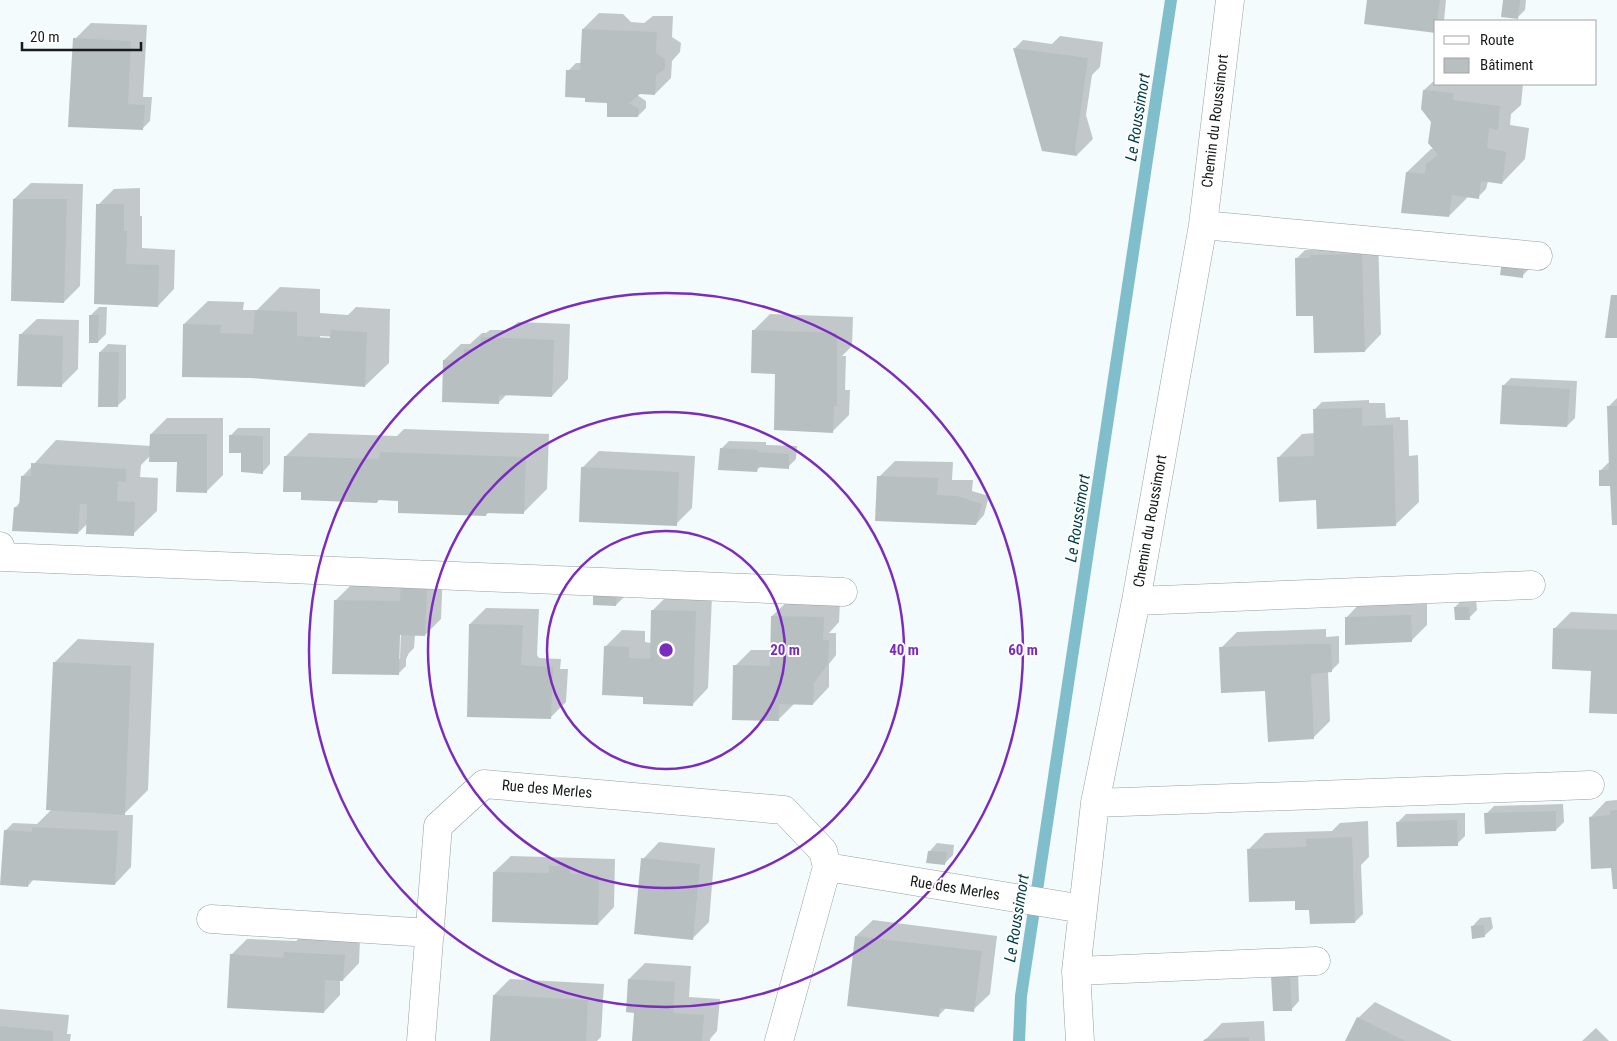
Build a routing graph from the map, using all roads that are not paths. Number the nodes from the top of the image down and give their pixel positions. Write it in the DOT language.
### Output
graph roads {
  1 [pos="1230,0"];
  2 [pos="1202,225"];
  3 [pos="1538,256"];
  4 [pos="0,546"];
  5 [pos="1531,585"];
  6 [pos="843,592"];
  7 [pos="1136,601"];
  8 [pos="1590,785"];
  9 [pos="1095,803"];
  10 [pos="827,867"];
  11 [pos="1083,909"];
  12 [pos="211,919"];
  13 [pos="430,933"];
  14 [pos="1316,961"];
  15 [pos="1076,970"];
  16 [pos="421,1041"];
  17 [pos="779,1041"];
  18 [pos="1080,1041"];
  1 -- 2 [label="street, Chemin du Roussimort"];
  2 -- 3 [label="street"];
  2 -- 7 [label="street, Chemin du Roussimort"];
  4 -- 6 [label="street"];
  5 -- 7 [label="street"];
  7 -- 9 [label="street, Chemin du Roussimort"];
  8 -- 9 [label="street"];
  9 -- 11 [label="street, Chemin du Roussimort"];
  10 -- 11 [label="street, Rue des Merles"];
  10 -- 13 [label="street, Rue des Merles"];
  10 -- 17 [label="street"];
  11 -- 15 [label="street, Chemin du Roussimort"];
  12 -- 13 [label="street"];
  13 -- 16 [label="street, Rue des Merles"];
  14 -- 15 [label="street"];
  15 -- 18 [label="street, Chemin du Roussimort"];
}
